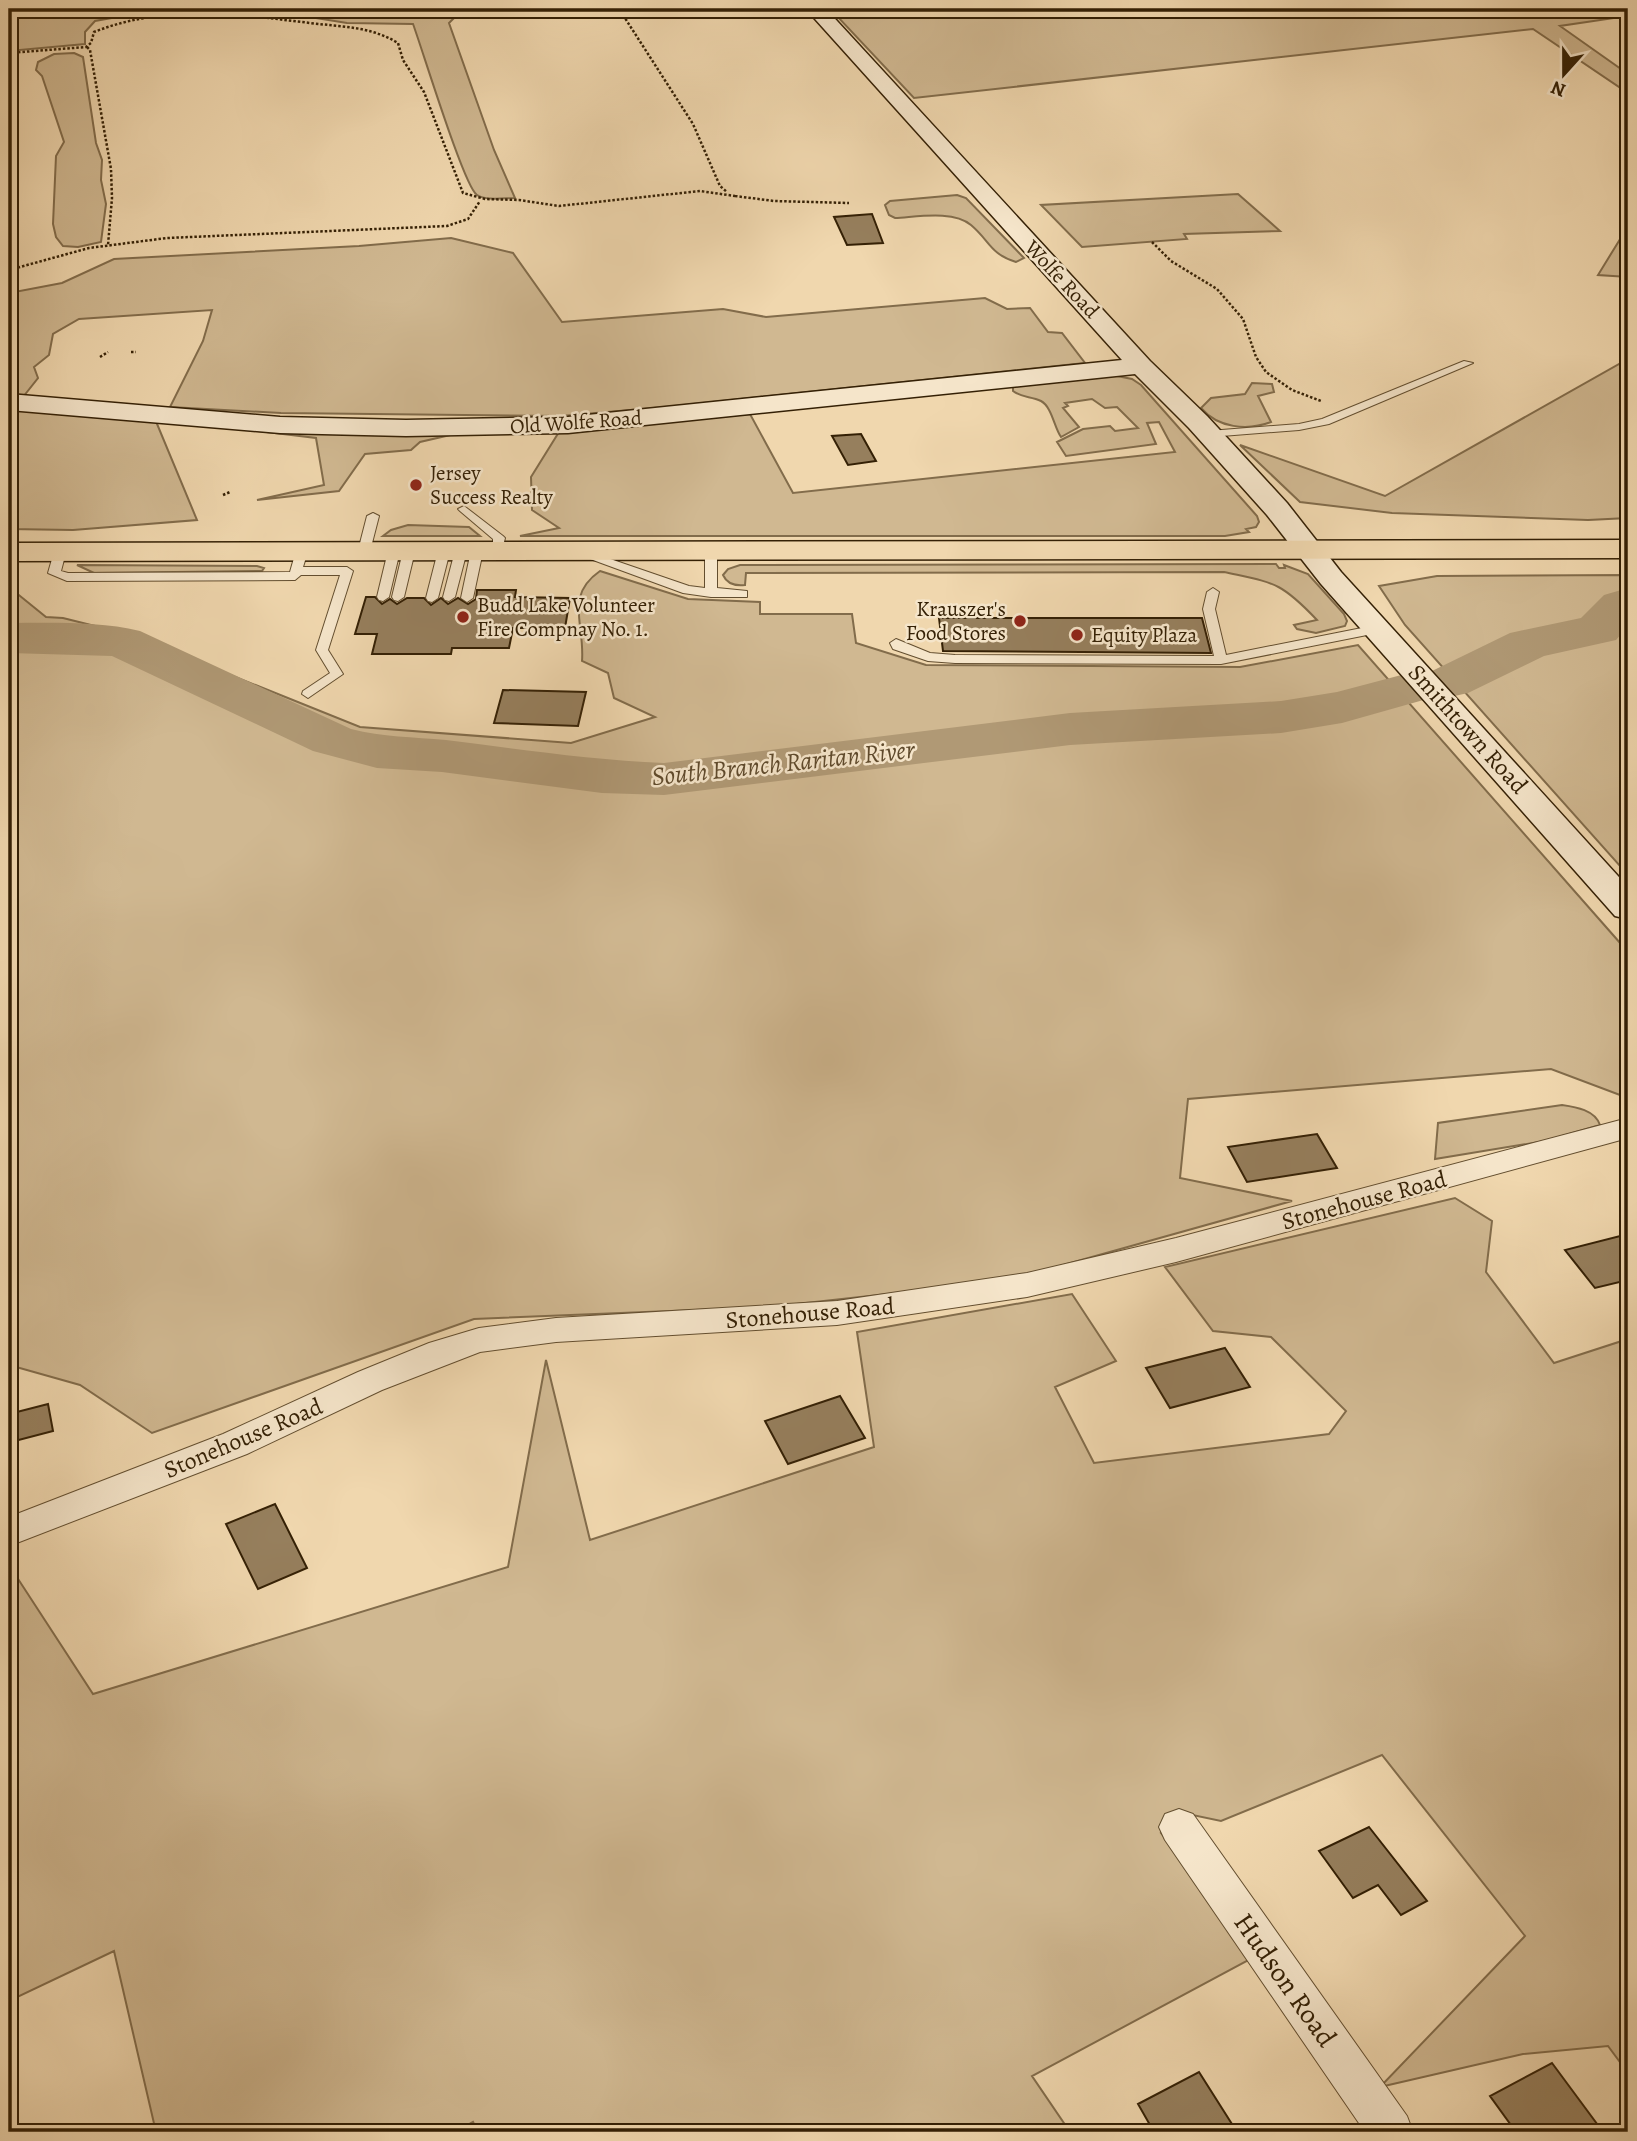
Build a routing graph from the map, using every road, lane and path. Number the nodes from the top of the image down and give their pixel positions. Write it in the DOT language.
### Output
graph roads {
  1 [pos="816,9"];
  2 [pos="623,15"];
  3 [pos="86,47"];
  4 [pos="9,52"];
  5 [pos="735,196"];
  6 [pos="480,201"];
  7 [pos="849,203"];
  8 [pos="1152,242"];
  9 [pos="108,245"];
  10 [pos="9,270"];
  11 [pos="108,352"];
  12 [pos="100,357"];
  13 [pos="1468,363"];
  14 [pos="1141,366"];
  15 [pos="9,402"];
  16 [pos="1351,412"];
  17 [pos="1209,434"];
  18 [pos="230,492"];
  19 [pos="223,495"];
  20 [pos="464,509"];
  21 [pos="373,516"];
  22 [pos="1308,549"];
  23 [pos="1628,549"];
  24 [pos="711,550"];
  25 [pos="364,551"];
  26 [pos="401,551"];
  27 [pos="470,551"];
  28 [pos="575,551"];
  29 [pos="9,552"];
  30 [pos="299,561"];
  31 [pos="1213,592"];
  32 [pos="711,593"];
  33 [pos="743,594"];
  34 [pos="383,597"];
  35 [pos="398,597"];
  36 [pos="449,597"];
  37 [pos="432,598"];
  38 [pos="467,598"];
  39 [pos="1377,629"];
  40 [pos="896,643"];
  41 [pos="1222,660"];
  42 [pos="308,694"];
  43 [pos="1628,908"];
  44 [pos="1628,1128"];
  45 [pos="9,1532"];
  46 [pos="1179,1827"];
  47 [pos="1391,2132"];
  1 -- 14 [label="street, Wolfe Road"];
  2 -- 5 [label="path"];
  3 -- 4 [label="path"];
  3 -- 6 [label="path"];
  3 -- 9 [label="path"];
  5 -- 6 [label="path"];
  5 -- 7 [label="path"];
  6 -- 9 [label="path"];
  8 -- 16 [label="path"];
  9 -- 10 [label="path"];
  11 -- 12 [label="path"];
  13 -- 16 [label="lane"];
  14 -- 15 [label="street, Old Wolfe Road"];
  14 -- 17 [label="street, Wolfe Road"];
  16 -- 17 [label="lane"];
  17 -- 22 [label="street, Wolfe Road"];
  18 -- 19 [label="path"];
  20 -- 27 [label="lane"];
  21 -- 25 [label="lane"];
  22 -- 23 [label="main road"];
  22 -- 24 [label="main road"];
  22 -- 39 [label="street, Smithtown Road"];
  24 -- 28 [label="main road"];
  24 -- 32 [label="lane"];
  25 -- 26 [label="main road"];
  25 -- 30 [label="main road"];
  26 -- 27 [label="main road"];
  26 -- 34 [label="lane"];
  26 -- 35 [label="lane"];
  27 -- 28 [label="main road"];
  27 -- 36 [label="lane"];
  27 -- 37 [label="lane"];
  27 -- 38 [label="lane"];
  28 -- 32 [label="lane"];
  29 -- 30 [label="main road"];
  30 -- 42 [label="lane"];
  31 -- 41 [label="lane"];
  32 -- 33 [label="lane"];
  39 -- 41 [label="lane"];
  39 -- 43 [label="street, Smithtown Road"];
  40 -- 41 [label="lane"];
  44 -- 45 [label="street, Stonehouse Road"];
  46 -- 47 [label="street, Hudson Road"];
}
